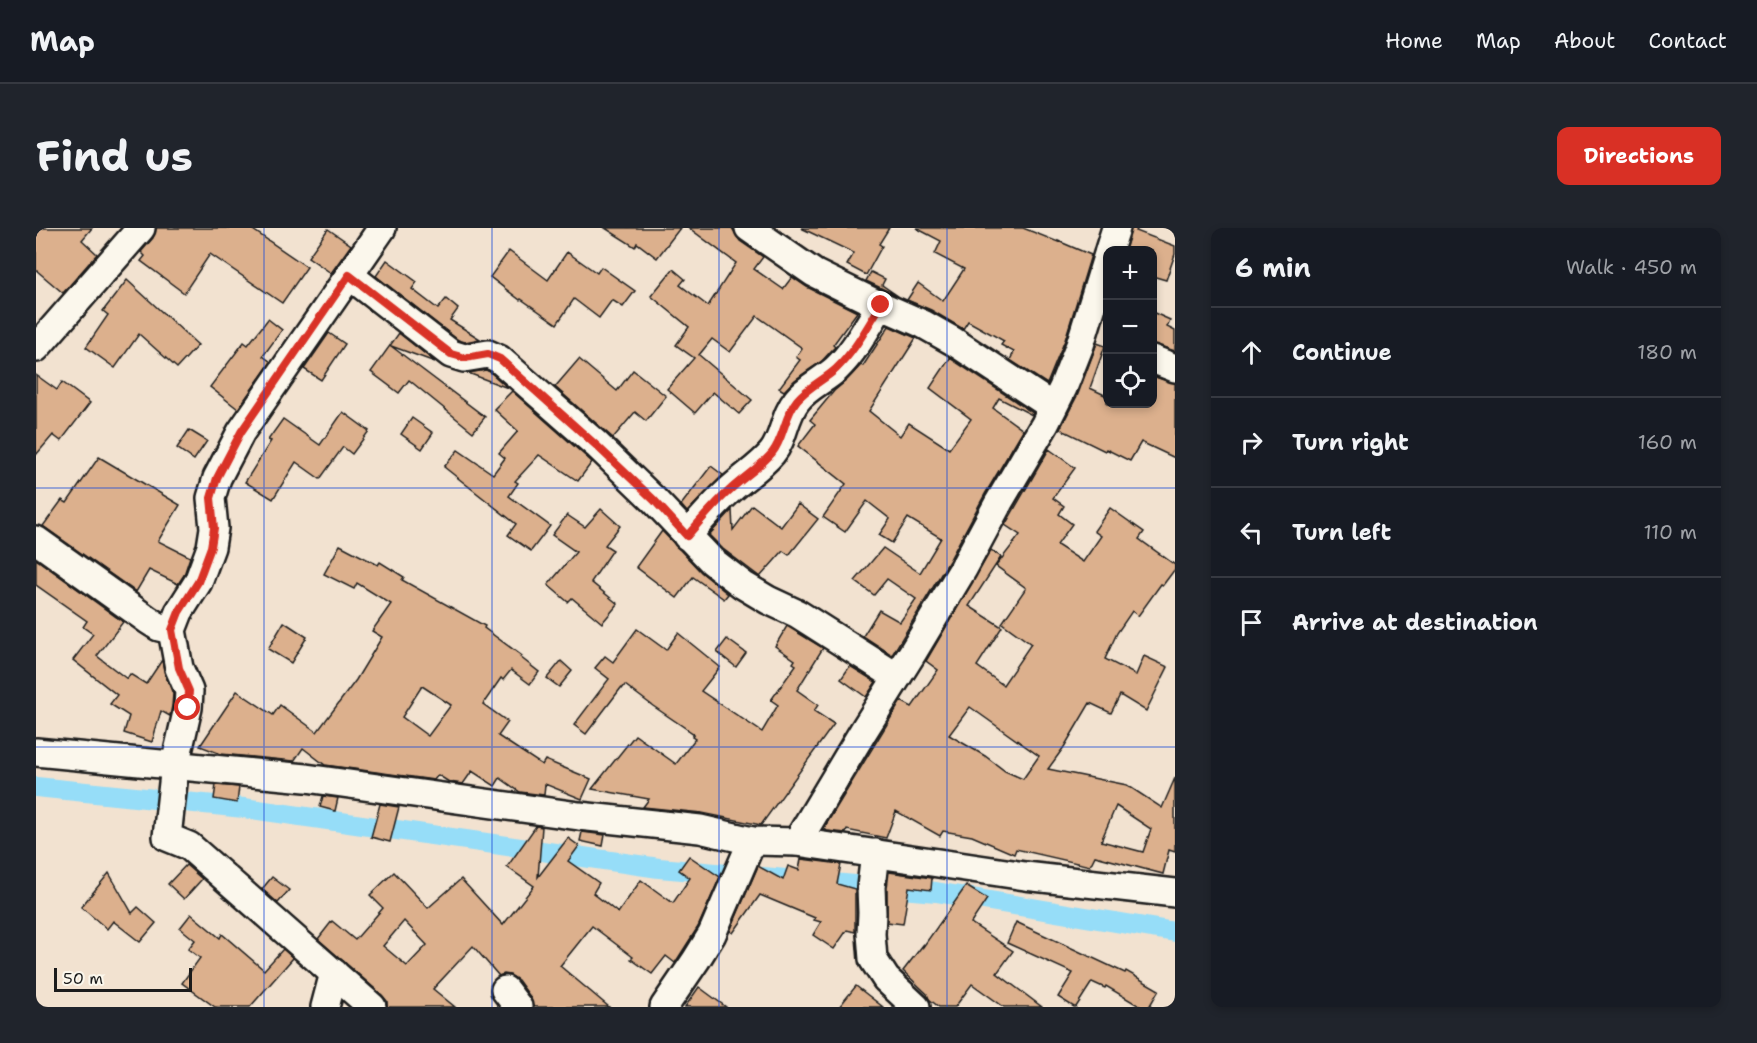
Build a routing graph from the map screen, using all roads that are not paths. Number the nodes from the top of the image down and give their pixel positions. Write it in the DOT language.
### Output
graph roads {
  1 [pos="141,228"];
  2 [pos="382,228"];
  3 [pos="749,228"];
  4 [pos="1116,228"];
  5 [pos="1110,246"];
  6 [pos="349,275"];
  7 [pos="1103,286"];
  8 [pos="881,305"];
  9 [pos="1096,333"];
  10 [pos="36,348"];
  11 [pos="1157,361"];
  12 [pos="1175,368"];
  13 [pos="1053,407"];
  14 [pos="687,536"];
  15 [pos="36,540"];
  16 [pos="172,630"];
  17 [pos="897,677"];
  18 [pos="36,752"];
  19 [pos="174,774"];
  20 [pos="752,841"];
  21 [pos="797,842"];
  22 [pos="875,853"];
  23 [pos="1175,893"];
  24 [pos="334,973"];
  25 [pos="326,1007"];
  26 [pos="372,1007"];
  27 [pos="663,1007"];
  28 [pos="916,1007"];
  1 -- 10 [label="street"];
  2 -- 6 [label="street"];
  3 -- 8 [label="street"];
  4 -- 5 [label="street"];
  6 -- 14 [label="street"];
  6 -- 16 [label="street"];
  7 -- 9 [label="street"];
  8 -- 13 [label="street"];
  8 -- 14 [label="street"];
  9 -- 13 [label="street"];
  11 -- 12 [label="street"];
  13 -- 17 [label="street"];
  14 -- 17 [label="street"];
  15 -- 16 [label="street"];
  16 -- 19 [label="street"];
  17 -- 21 [label="street"];
  18 -- 19 [label="street"];
  19 -- 20 [label="street"];
  19 -- 24 [label="street"];
  20 -- 21 [label="street"];
  20 -- 27 [label="street"];
  21 -- 22 [label="street"];
  22 -- 23 [label="street"];
  22 -- 28 [label="street"];
  24 -- 25 [label="street"];
  24 -- 26 [label="street"];
}
